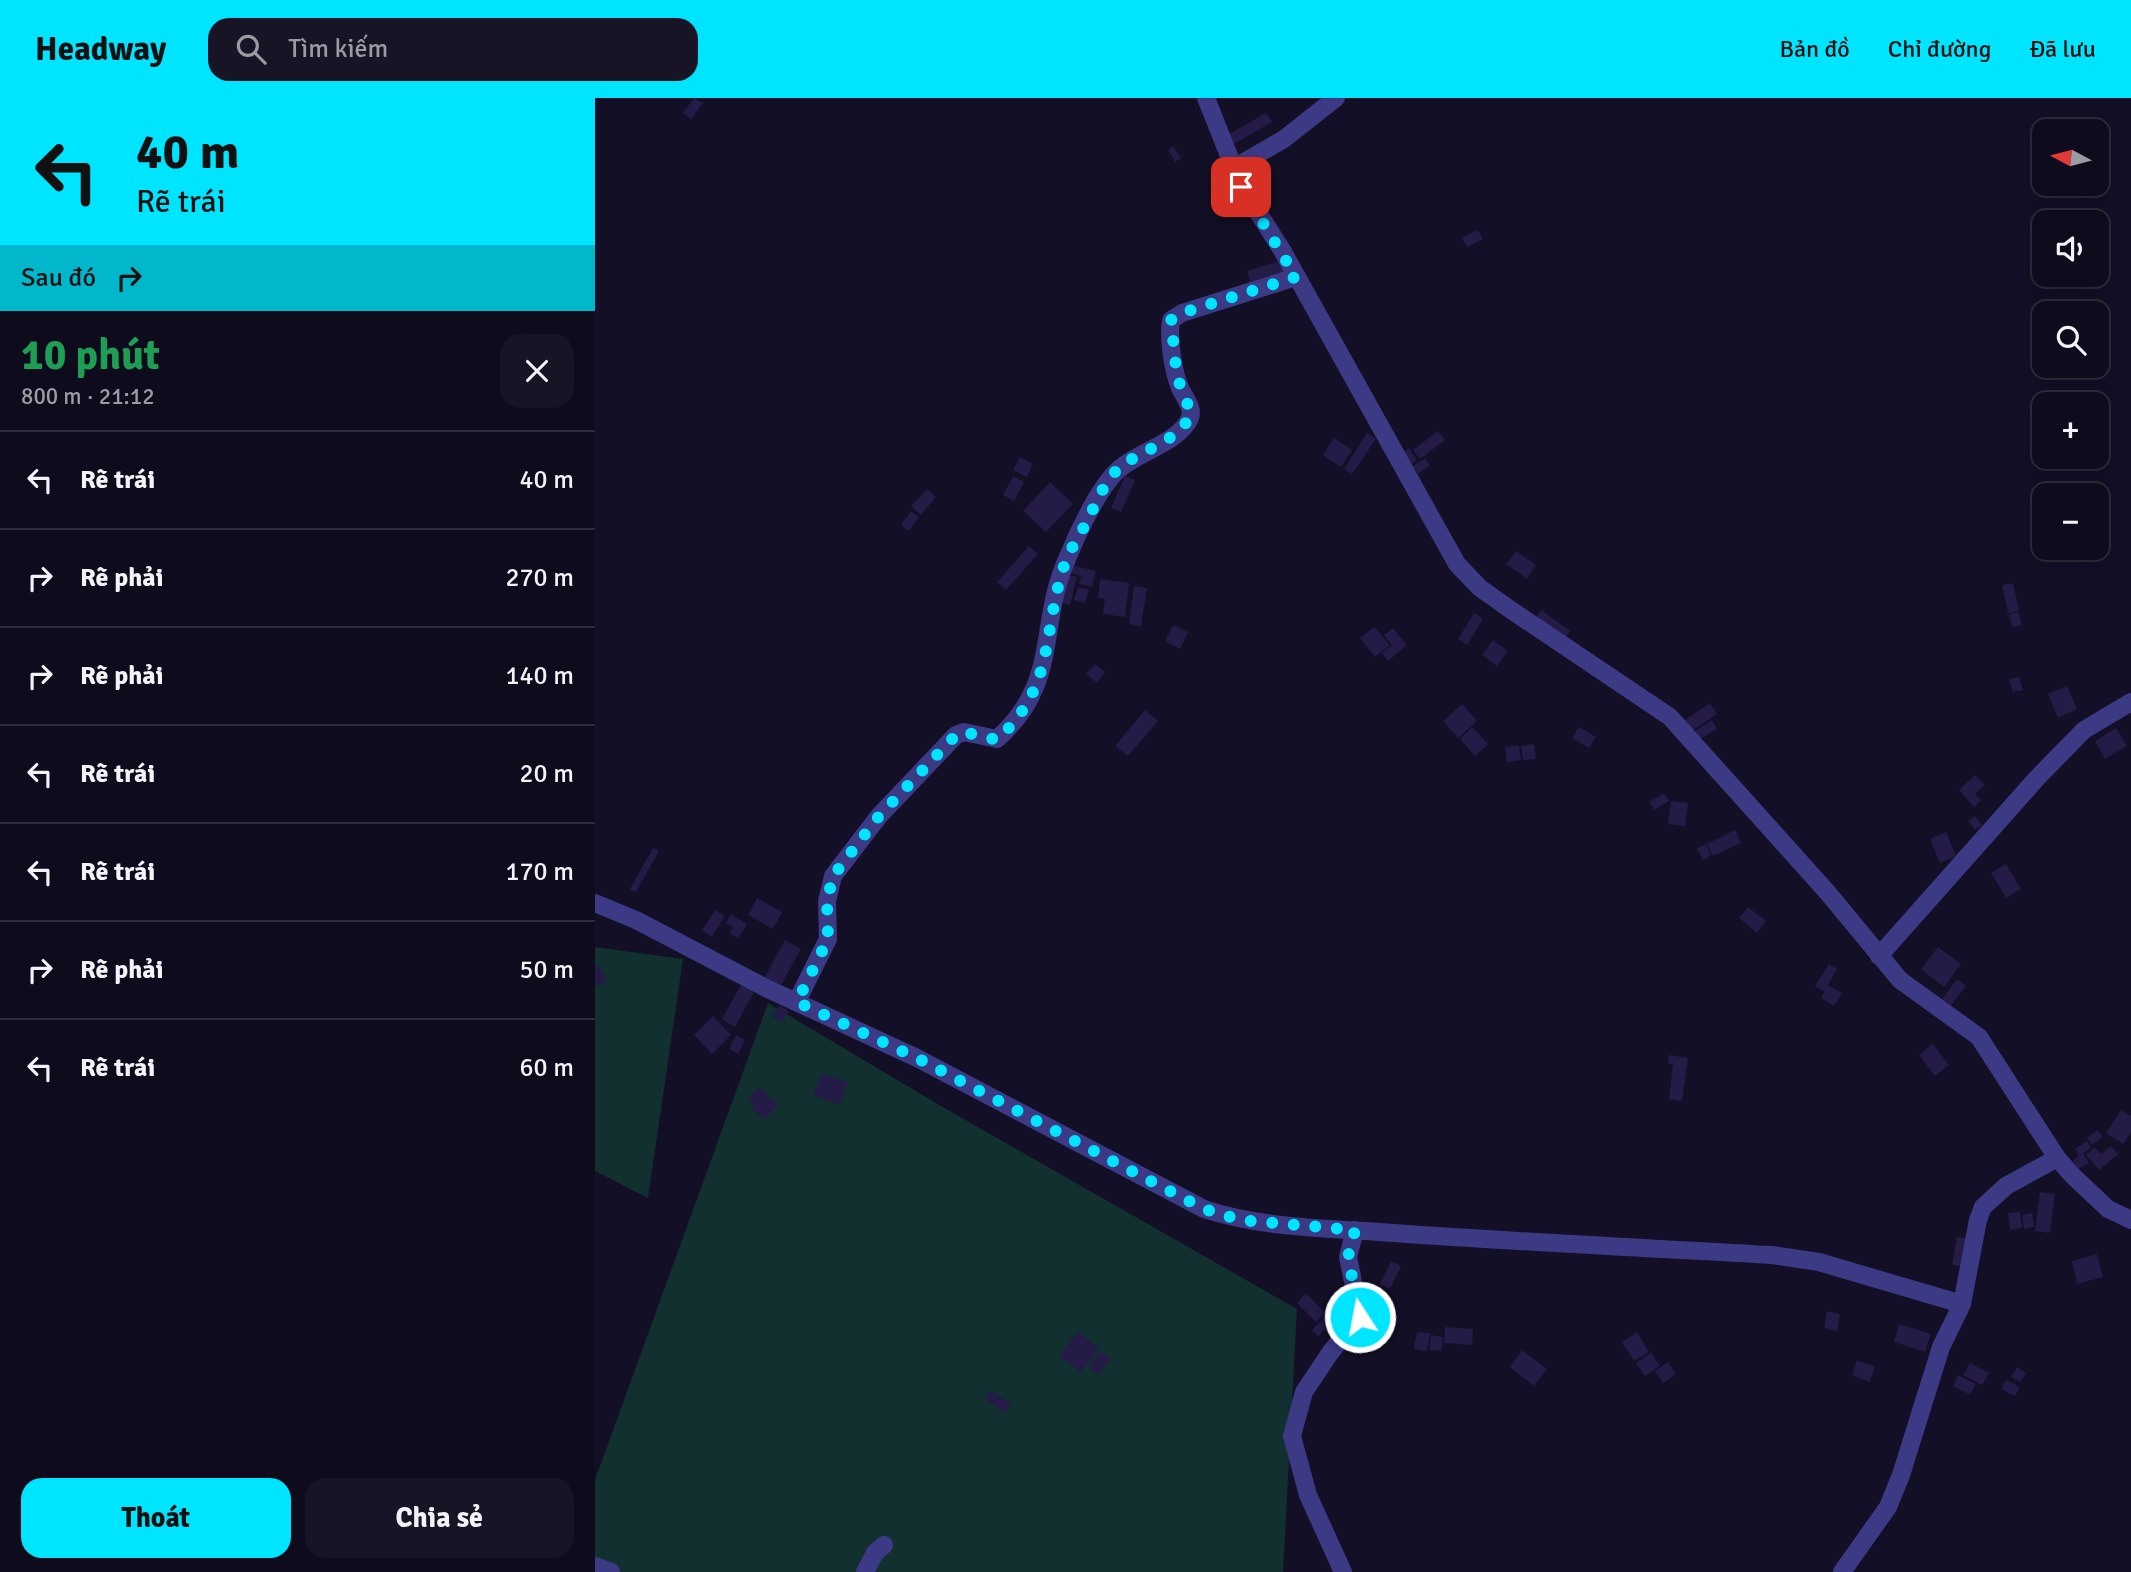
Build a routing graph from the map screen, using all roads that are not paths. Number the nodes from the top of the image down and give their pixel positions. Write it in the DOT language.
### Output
graph roads {
  1 [pos="1206,98"];
  2 [pos="1336,98"];
  3 [pos="1232,169"];
  4 [pos="1296,277"];
  5 [pos="2131,702"];
  6 [pos="595,903"];
  7 [pos="1879,956"];
  8 [pos="797,1002"];
  9 [pos="2057,1158"];
  10 [pos="2131,1220"];
  11 [pos="1355,1230"];
  12 [pos="1962,1304"];
  13 [pos="884,1545"];
  14 [pos="595,1566"];
  15 [pos="611,1572"];
  16 [pos="865,1572"];
  17 [pos="1343,1572"];
  18 [pos="1842,1572"];
  1 -- 3 [label="street"];
  2 -- 3 [label="street"];
  3 -- 4 [label="street"];
  4 -- 7 [label="street"];
  4 -- 8 [label="street"];
  5 -- 7 [label="street"];
  6 -- 8 [label="street"];
  7 -- 9 [label="street"];
  8 -- 11 [label="street"];
  9 -- 10 [label="street"];
  9 -- 12 [label="street"];
  11 -- 12 [label="street"];
  11 -- 17 [label="street"];
  12 -- 18 [label="street"];
  13 -- 16 [label="street"];
  14 -- 15 [label="street"];
}
